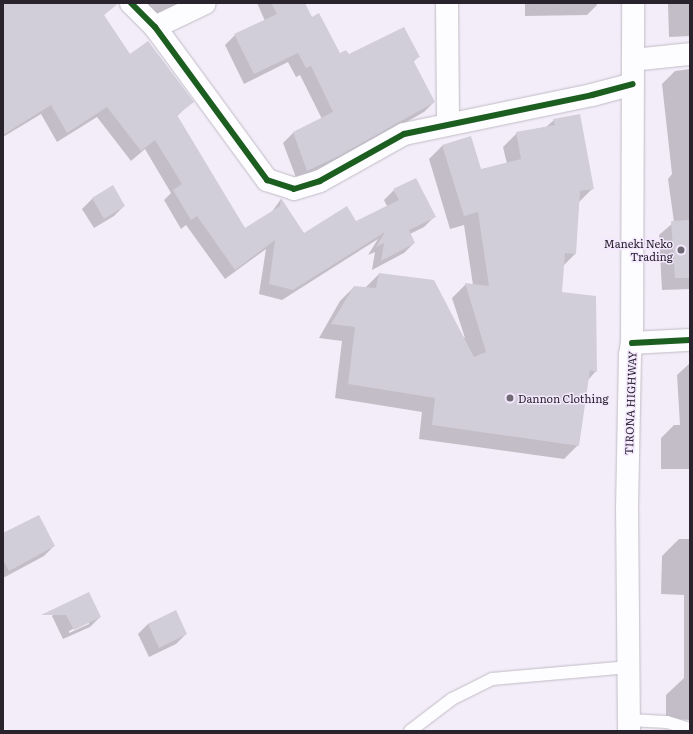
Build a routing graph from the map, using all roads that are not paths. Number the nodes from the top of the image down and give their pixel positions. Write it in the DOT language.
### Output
graph roads {
  1 [pos="131,3"];
  2 [pos="205,3"];
  3 [pos="447,3"];
  4 [pos="633,3"];
  5 [pos="155,27"];
  6 [pos="690,54"];
  7 [pos="633,60"];
  8 [pos="633,84"];
  9 [pos="448,124"];
  10 [pos="690,340"];
  11 [pos="632,344"];
  12 [pos="629,667"];
  13 [pos="629,725"];
  14 [pos="690,729"];
  15 [pos="410,731"];
  1 -- 5 [label="street"];
  2 -- 5 [label="street"];
  3 -- 9 [label="street"];
  4 -- 7 [label="street, TIRONA HIGHWAY"];
  5 -- 9 [label="street"];
  6 -- 7 [label="street"];
  7 -- 8 [label="street, TIRONA HIGHWAY"];
  8 -- 9 [label="street"];
  8 -- 11 [label="street, TIRONA HIGHWAY"];
  10 -- 11 [label="street"];
  11 -- 12 [label="street, TIRONA HIGHWAY"];
  12 -- 13 [label="street, TIRONA HIGHWAY"];
  12 -- 15 [label="lane"];
  13 -- 14 [label="lane"];
}
